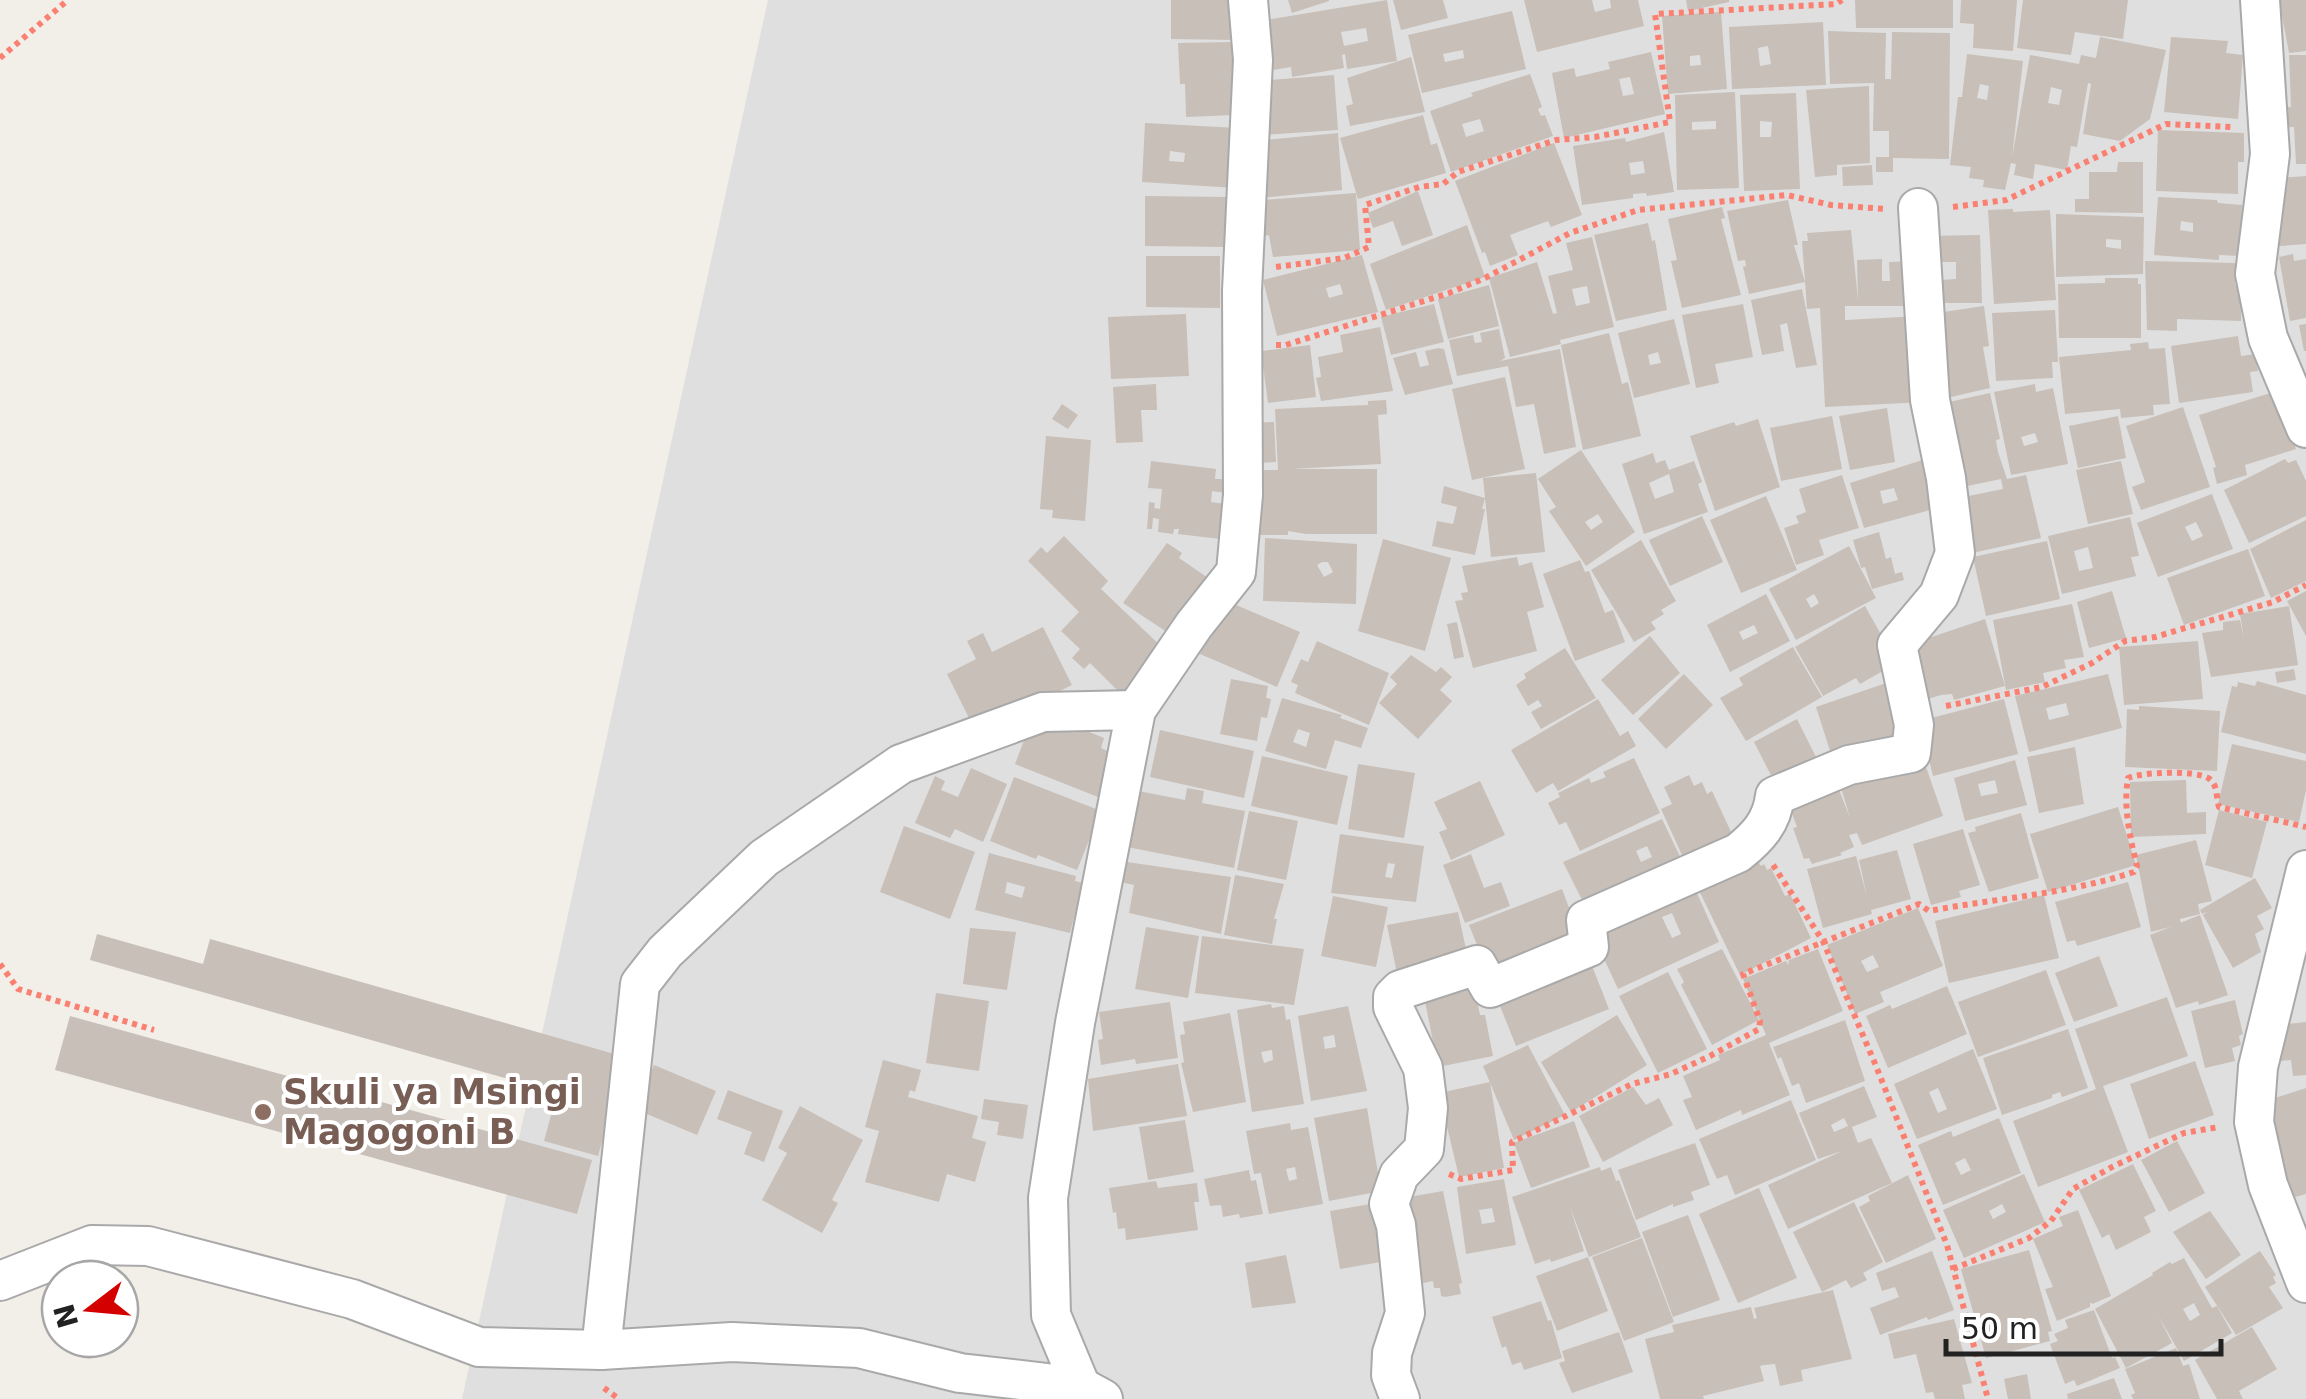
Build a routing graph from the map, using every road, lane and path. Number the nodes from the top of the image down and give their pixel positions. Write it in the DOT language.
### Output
graph roads {
  1 [pos="68,0"];
  2 [pos="1248,0"];
  3 [pos="1842,0"];
  4 [pos="2260,0"];
  5 [pos="0,58"];
  6 [pos="2268,129"];
  7 [pos="1918,208"];
  8 [pos="1242,291"];
  9 [pos="1243,344"];
  10 [pos="2306,428"];
  11 [pos="2306,585"];
  12 [pos="1136,710"];
  13 [pos="1912,713"];
  14 [pos="2306,828"];
  15 [pos="1756,838"];
  16 [pos="2306,870"];
  17 [pos="1823,941"];
  18 [pos="0,964"];
  19 [pos="154,1030"];
  20 [pos="2254,1122"];
  21 [pos="1396,1186"];
  22 [pos="1954,1270"];
  23 [pos="0,1281"];
  24 [pos="2306,1283"];
  25 [pos="600,1350"];
  26 [pos="1092,1393"];
  27 [pos="1400,1399"];
  28 [pos="1988,1399"];
  1 -- 5 [label="path"];
  2 -- 8 [label="street"];
  3 -- 8 [label="path"];
  4 -- 6 [label="street"];
  6 -- 7 [label="path"];
  6 -- 10 [label="street"];
  7 -- 9 [label="path"];
  7 -- 13 [label="street"];
  8 -- 9 [label="street"];
  9 -- 12 [label="street"];
  11 -- 13 [label="path"];
  12 -- 25 [label="street"];
  12 -- 26 [label="street"];
  13 -- 15 [label="street"];
  14 -- 17 [label="path"];
  15 -- 17 [label="path"];
  15 -- 21 [label="street"];
  16 -- 20 [label="street"];
  17 -- 21 [label="path"];
  17 -- 22 [label="path"];
  18 -- 19 [label="path"];
  20 -- 22 [label="path"];
  20 -- 24 [label="street"];
  21 -- 27 [label="street"];
  22 -- 28 [label="path"];
  23 -- 25 [label="street"];
  25 -- 26 [label="street"];
}
